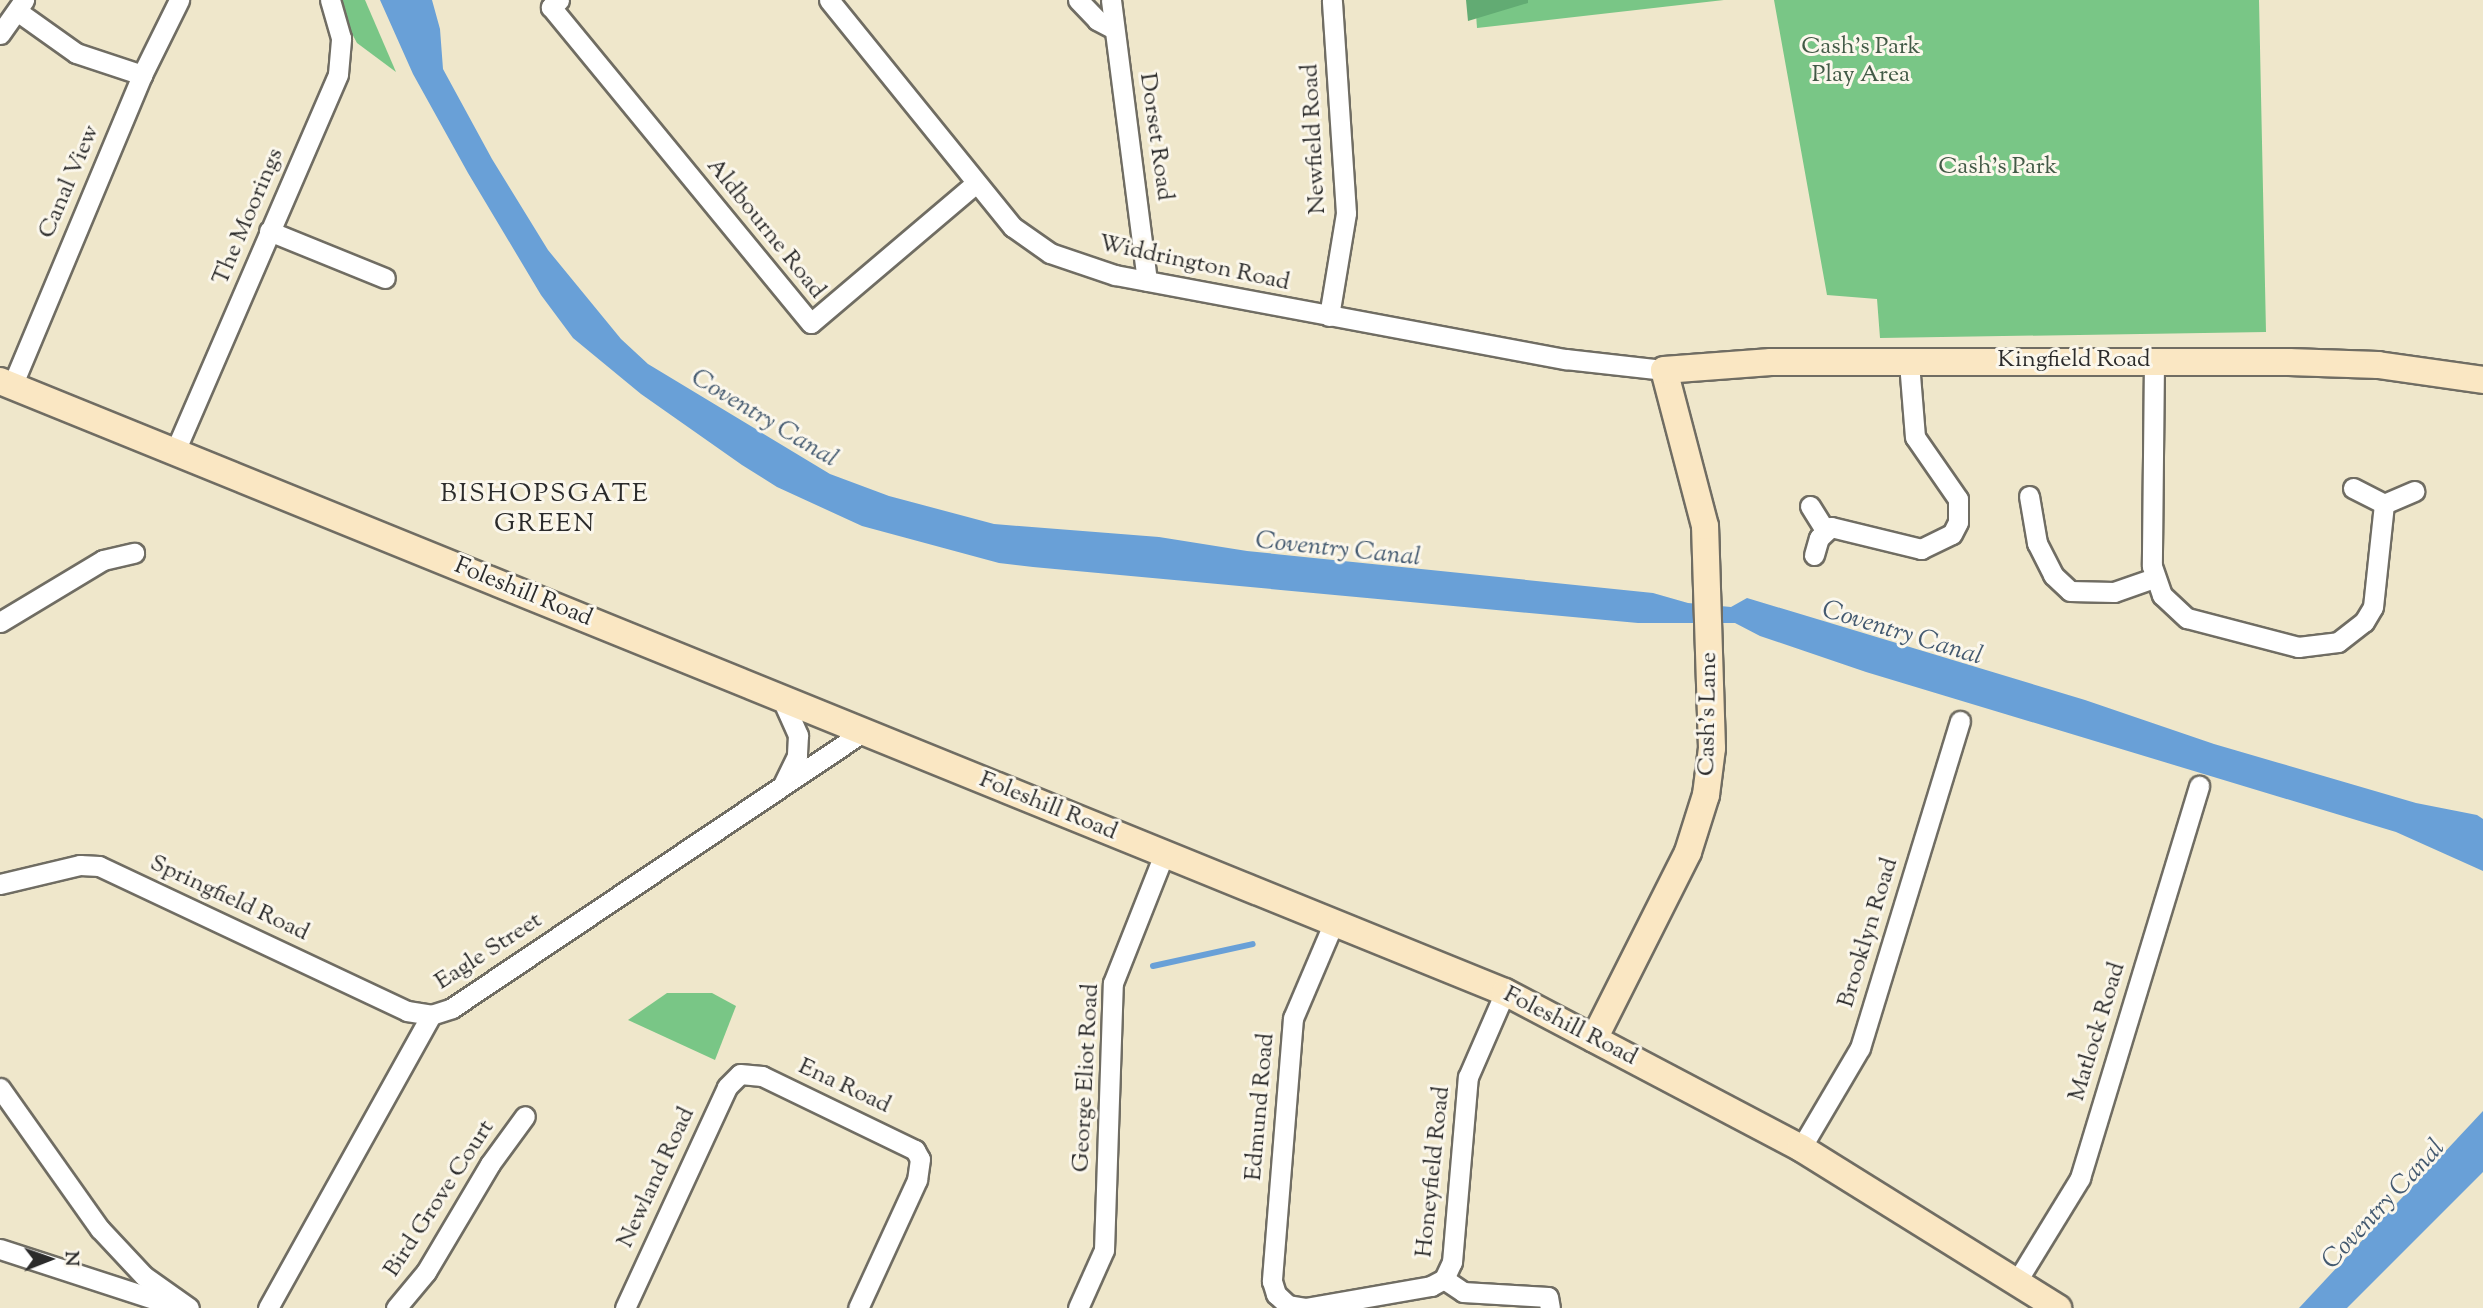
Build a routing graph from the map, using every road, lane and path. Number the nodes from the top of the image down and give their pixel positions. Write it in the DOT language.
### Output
graph roads {
  1 [pos="179,0"];
  2 [pos="330,0"];
  3 [pos="559,0"];
  4 [pos="829,0"];
  5 [pos="1078,0"];
  6 [pos="1111,0"];
  7 [pos="1332,0"];
  8 [pos="20,5"];
  9 [pos="1114,29"];
  10 [pos="0,34"];
  11 [pos="142,75"];
  12 [pos="976,183"];
  13 [pos="270,231"];
  14 [pos="385,278"];
  15 [pos="1147,281"];
  16 [pos="1329,316"];
  17 [pos="2154,361"];
  18 [pos="1909,363"];
  19 [pos="1664,370"];
  20 [pos="2483,380"];
  21 [pos="6,383"];
  22 [pos="176,449"];
  23 [pos="2353,488"];
  24 [pos="2414,491"];
  25 [pos="2029,496"];
  26 [pos="2384,504"];
  27 [pos="1810,506"];
  28 [pos="1825,530"];
  29 [pos="134,553"];
  30 [pos="1814,555"];
  31 [pos="2154,578"];
  32 [pos="0,622"];
  33 [pos="781,697"];
  34 [pos="1960,720"];
  35 [pos="863,732"];
  36 [pos="781,786"];
  37 [pos="2199,786"];
  38 [pos="1164,853"];
  39 [pos="0,884"];
  40 [pos="1334,922"];
  41 [pos="1505,992"];
  42 [pos="431,1016"];
  43 [pos="1594,1039"];
  44 [pos="740,1074"];
  45 [pos="0,1088"];
  46 [pos="524,1116"];
  47 [pos="1801,1148"];
  48 [pos="0,1249"];
  49 [pos="1444,1279"];
  50 [pos="2017,1281"];
  51 [pos="183,1308"];
  52 [pos="189,1308"];
  53 [pos="268,1308"];
  54 [pos="396,1308"];
  55 [pos="625,1308"];
  56 [pos="859,1308"];
  57 [pos="1078,1308"];
  58 [pos="1550,1308"];
  59 [pos="2058,1308"];
  1 -- 11 [label="street, Canal View"];
  2 -- 13 [label="street, The Moorings"];
  3 -- 12 [label="street, Aldbourne Road"];
  4 -- 12 [label="street, Widdrington Road"];
  5 -- 9 [label="street"];
  6 -- 9 [label="street, Dorset Road"];
  7 -- 16 [label="street, Newfield Road"];
  8 -- 10 [label="street"];
  8 -- 11 [label="street"];
  9 -- 15 [label="street, Dorset Road"];
  11 -- 21 [label="street, Canal View"];
  12 -- 15 [label="street, Widdrington Road"];
  13 -- 14 [label="street"];
  13 -- 22 [label="street, The Moorings"];
  15 -- 16 [label="street, Widdrington Road"];
  16 -- 19 [label="street, Widdrington Road"];
  17 -- 18 [label="main road, Kingfield Road"];
  17 -- 20 [label="main road, Kingfield Road"];
  17 -- 31 [label="street"];
  18 -- 19 [label="main road, Kingfield Road"];
  18 -- 28 [label="street"];
  19 -- 43 [label="main road, Cash's Lane"];
  21 -- 22 [label="main road, Foleshill Road"];
  22 -- 33 [label="main road, Foleshill Road"];
  23 -- 26 [label="street"];
  24 -- 26 [label="street"];
  25 -- 31 [label="street"];
  26 -- 31 [label="street"];
  27 -- 28 [label="street"];
  28 -- 30 [label="street"];
  29 -- 32 [label="street"];
  33 -- 35 [label="main road, Foleshill Road"];
  33 -- 36 [label="street, Eagle Street"];
  34 -- 47 [label="street, Brooklyn Road"];
  35 -- 36 [label="street, Eagle Street"];
  35 -- 38 [label="main road, Foleshill Road"];
  36 -- 42 [label="street, Eagle Street"];
  37 -- 50 [label="street, Matlock Road"];
  38 -- 40 [label="main road, Foleshill Road"];
  38 -- 57 [label="street, George Eliot Road"];
  39 -- 42 [label="street, Springfield Road"];
  40 -- 41 [label="main road, Foleshill Road"];
  40 -- 49 [label="street, Edmund Road"];
  41 -- 43 [label="main road, Foleshill Road"];
  41 -- 49 [label="street, Honeyfield Road"];
  42 -- 53 [label="street, Eagle Street"];
  43 -- 47 [label="main road, Foleshill Road"];
  44 -- 55 [label="street, Newland Road"];
  44 -- 56 [label="street, Ena Road"];
  45 -- 52 [label="street"];
  46 -- 54 [label="street, Bird Grove Court"];
  47 -- 50 [label="main road, Foleshill Road"];
  48 -- 51 [label="street"];
  49 -- 58 [label="street"];
  50 -- 59 [label="main road, Foleshill Road"];
}
